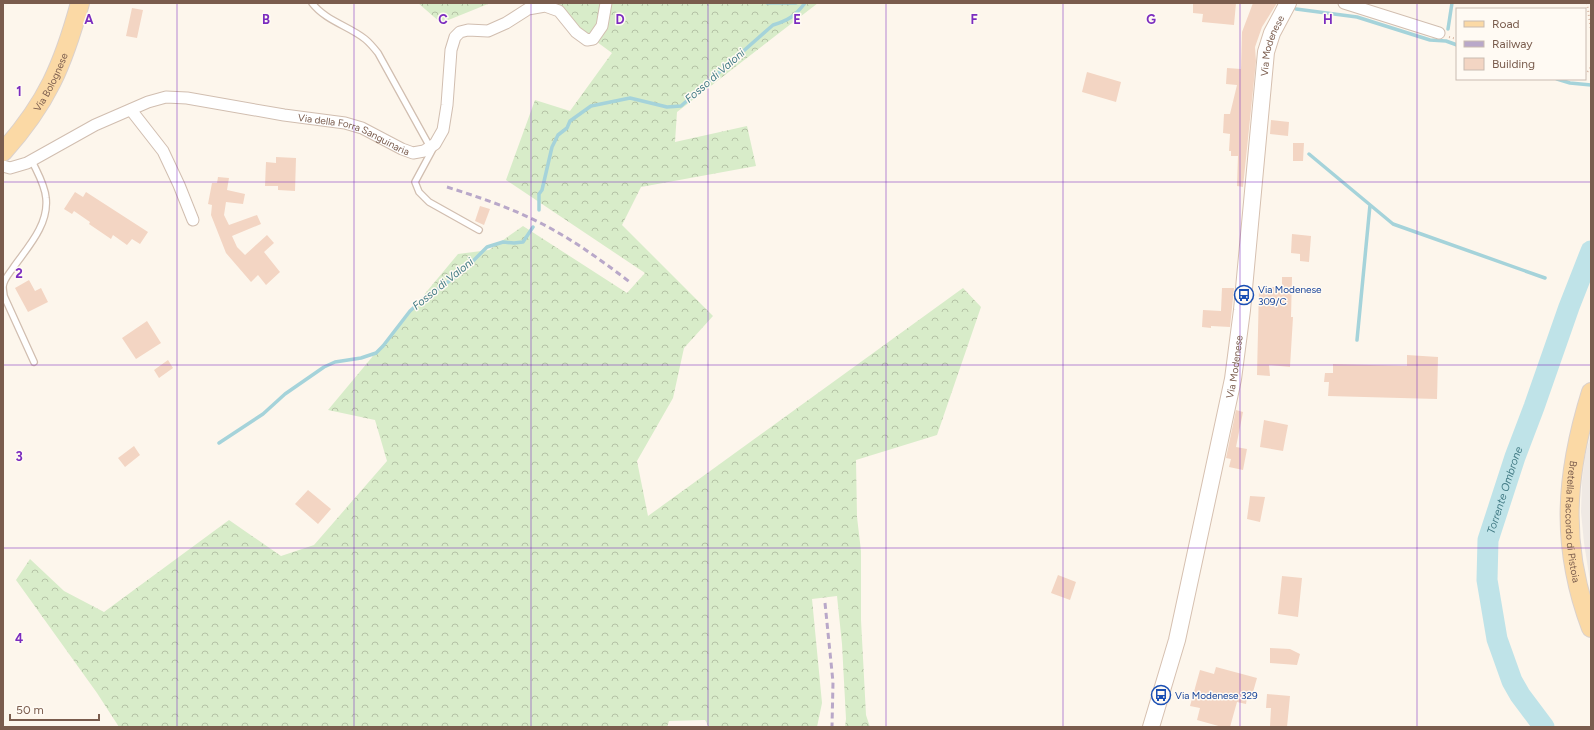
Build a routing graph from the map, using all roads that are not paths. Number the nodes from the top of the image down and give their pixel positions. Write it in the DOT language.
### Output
graph roads {
  1 [pos="80,3"];
  2 [pos="312,3"];
  3 [pos="606,3"];
  4 [pos="1288,3"];
  5 [pos="1344,3"];
  6 [pos="1439,33"];
  7 [pos="131,110"];
  8 [pos="432,145"];
  9 [pos="3,152"];
  10 [pos="32,161"];
  11 [pos="3,166"];
  12 [pos="193,220"];
  13 [pos="479,230"];
  14 [pos="34,362"];
  15 [pos="1591,392"];
  16 [pos="1591,628"];
  17 [pos="1151,727"];
  1 -- 9 [label="main road, Via Bolognese"];
  2 -- 8 [label="lane"];
  3 -- 8 [label="street"];
  4 -- 17 [label="street, Via Modenese"];
  5 -- 6 [label="street"];
  7 -- 8 [label="street, Via della Forra Sanguinaria"];
  7 -- 10 [label="street, Via della Forra Sanguinaria"];
  7 -- 12 [label="street"];
  8 -- 13 [label="lane"];
  10 -- 11 [label="street, Via della Forra Sanguinaria"];
  10 -- 14 [label="lane"];
  15 -- 16 [label="main road, Bretella Raccordo di Pistoia"];
}
